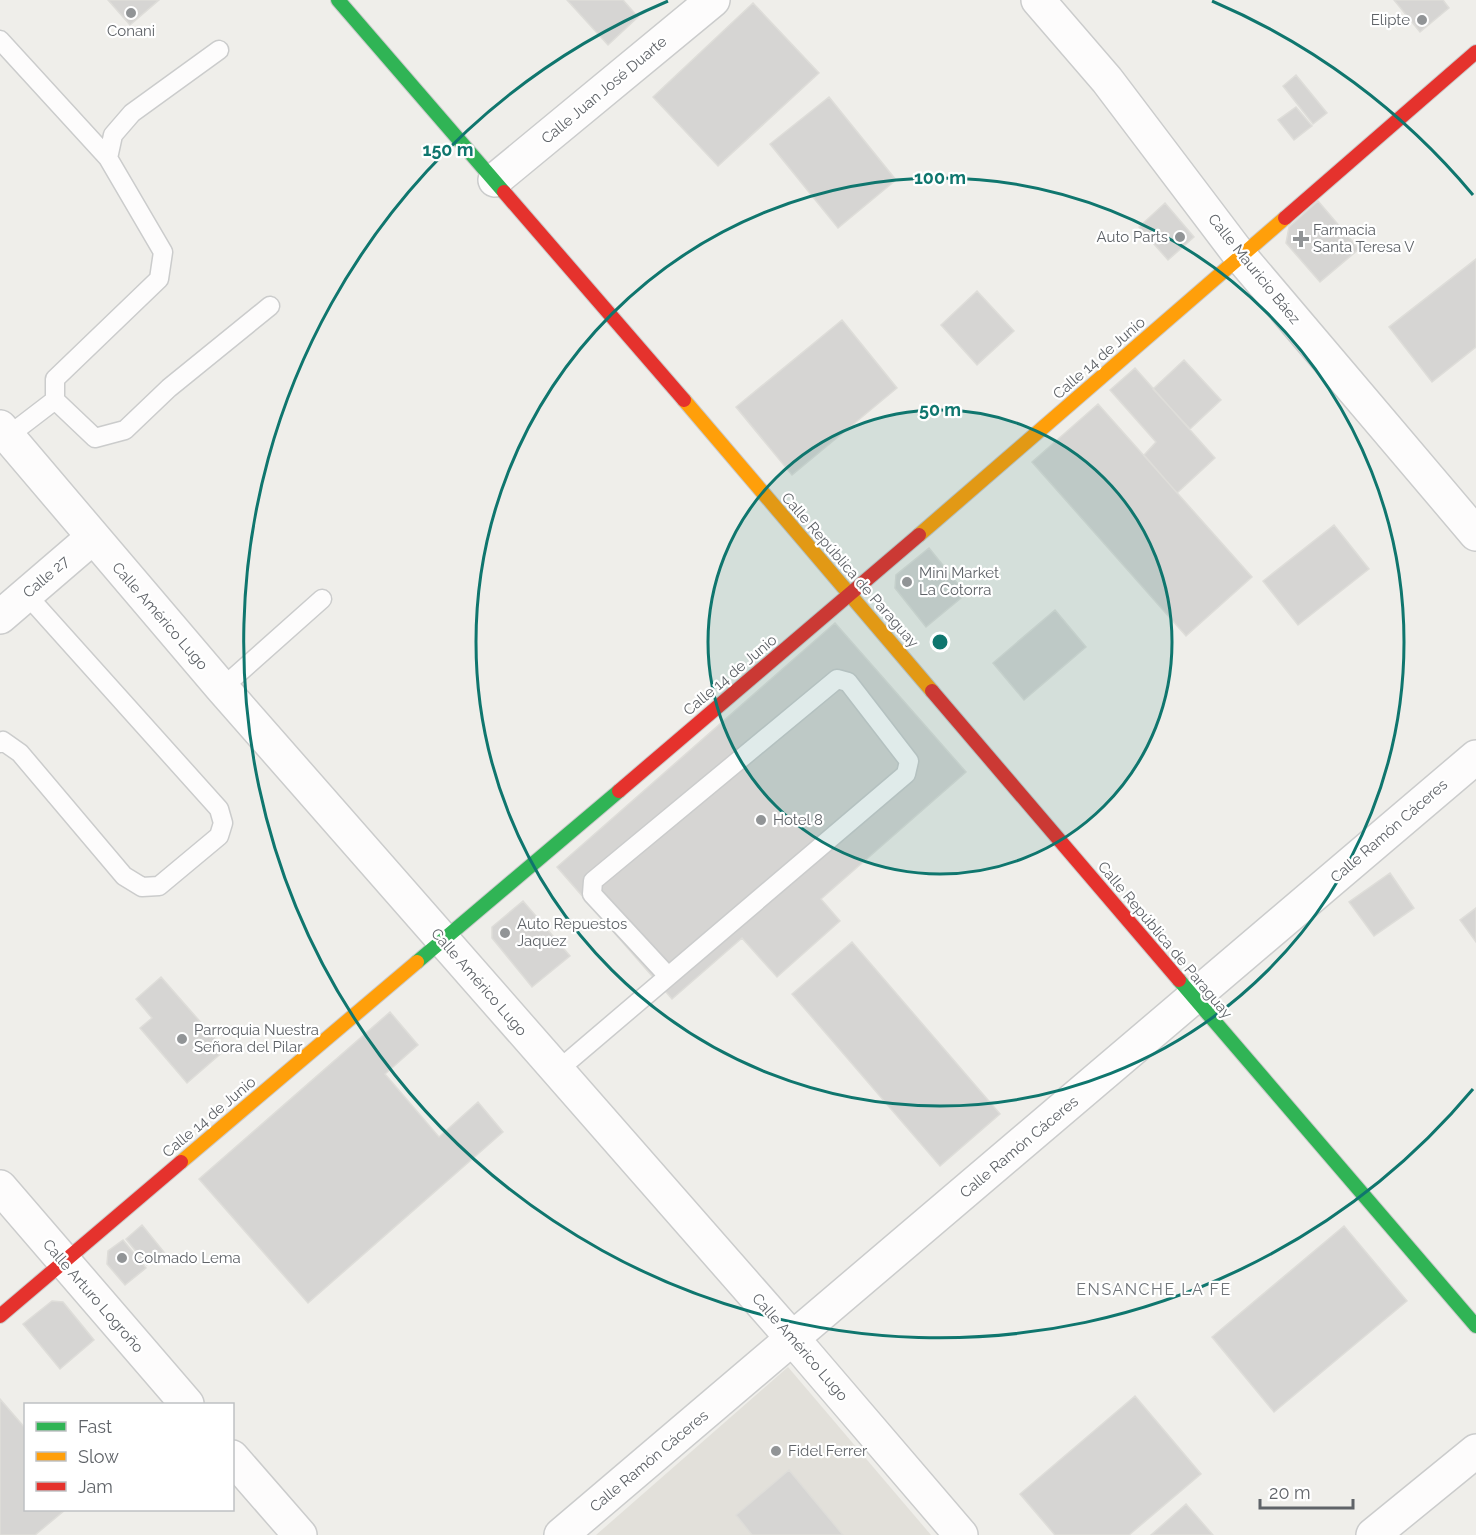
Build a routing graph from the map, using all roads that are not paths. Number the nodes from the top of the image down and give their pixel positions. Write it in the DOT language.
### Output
graph roads {
  1 [pos="338,0"];
  2 [pos="713,0"];
  3 [pos="1038,0"];
  4 [pos="0,40"];
  5 [pos="219,50"];
  6 [pos="1476,52"];
  7 [pos="108,158"];
  8 [pos="495,180"];
  9 [pos="1241,257"];
  10 [pos="270,306"];
  11 [pos="55,400"];
  12 [pos="4,432"];
  13 [pos="1476,534"];
  14 [pos="92,538"];
  15 [pos="26,594"];
  16 [pos="850,595"];
  17 [pos="322,599"];
  18 [pos="0,617"];
  19 [pos="222,688"];
  20 [pos="0,742"];
  21 [pos="1476,757"];
  22 [pos="443,941"];
  23 [pos="668,976"];
  24 [pos="1193,999"];
  25 [pos="556,1071"];
  26 [pos="0,1187"];
  27 [pos="63,1261"];
  28 [pos="0,1316"];
  29 [pos="1476,1326"];
  30 [pos="794,1339"];
  31 [pos="186,1403"];
  32 [pos="1476,1451"];
  33 [pos="234,1459"];
  34 [pos="300,1535"];
  35 [pos="561,1535"];
  36 [pos="961,1535"];
  37 [pos="1373,1535"];
  1 -- 8 [label="street, Calle República de Paraguay"];
  2 -- 8 [label="street, Calle Juan José Duarte"];
  3 -- 9 [label="street, Calle Mauricio Báez"];
  4 -- 7 [label="lane"];
  5 -- 7 [label="lane"];
  6 -- 9 [label="street, Calle 14 de Junio"];
  7 -- 11 [label="lane"];
  8 -- 16 [label="street, Calle República de Paraguay"];
  9 -- 13 [label="street, Calle Mauricio Báez"];
  9 -- 16 [label="street, Calle 14 de Junio"];
  10 -- 11 [label="lane"];
  11 -- 12 [label="lane"];
  12 -- 14 [label="street, Calle Américo Lugo"];
  14 -- 15 [label="street, Calle 27"];
  14 -- 19 [label="street, Calle Américo Lugo"];
  15 -- 18 [label="street, Calle 27"];
  15 -- 20 [label="lane"];
  16 -- 22 [label="street, Calle 14 de Junio"];
  16 -- 24 [label="street, Calle República de Paraguay"];
  17 -- 19 [label="lane"];
  19 -- 22 [label="street, Calle Américo Lugo"];
  21 -- 24 [label="street, Calle Ramón Cáceres"];
  22 -- 25 [label="street, Calle Américo Lugo"];
  22 -- 27 [label="street, Calle 14 de Junio"];
  23 -- 23 [label="lane"];
  23 -- 25 [label="lane"];
  24 -- 29 [label="street, Calle República de Paraguay"];
  24 -- 30 [label="street, Calle Ramón Cáceres"];
  25 -- 30 [label="street, Calle Américo Lugo"];
  26 -- 27 [label="street, Calle Arturo Logroño"];
  27 -- 28 [label="street, Calle 14 de Junio"];
  27 -- 31 [label="street, Calle Arturo Logroño"];
  30 -- 35 [label="street, Calle Ramón Cáceres"];
  30 -- 36 [label="street, Calle Américo Lugo"];
  32 -- 37 [label="street"];
  33 -- 34 [label="street"];
}
